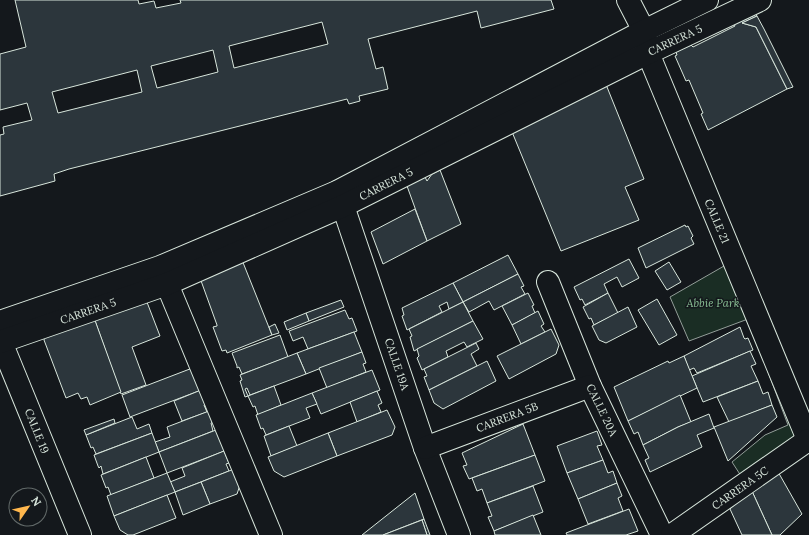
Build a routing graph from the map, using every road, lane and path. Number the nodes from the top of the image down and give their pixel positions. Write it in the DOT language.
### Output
graph roads {
  1 [pos="628,0"];
  2 [pos="707,0"];
  3 [pos="760,0"];
  4 [pos="644,31"];
  5 [pos="648,53"];
  6 [pos="340,199"];
  7 [pos="548,282"];
  8 [pos="167,284"];
  9 [pos="0,333"];
  10 [pos="590,386"];
  11 [pos="809,441"];
  12 [pos="425,448"];
  13 [pos="80,535"];
  14 [pos="271,535"];
  15 [pos="459,535"];
  16 [pos="662,535"];
  17 [pos="672,535"];
  1 -- 4 [label="street, CALLE 21"];
  2 -- 4 [label="street, CARRERA 5"];
  3 -- 5 [label="street, CARRERA 5"];
  4 -- 5 [label="street, CALLE 21"];
  4 -- 6 [label="street, CARRERA 5"];
  5 -- 6 [label="street, CARRERA 5"];
  5 -- 11 [label="street, CALLE 21"];
  6 -- 8 [label="street, CARRERA 5"];
  6 -- 9 [label="street, CARRERA 5"];
  6 -- 12 [label="street, CALLE 19A"];
  7 -- 10 [label="street, CALLE 20A"];
  8 -- 9 [label="street, CARRERA 5"];
  8 -- 14 [label="street"];
  9 -- 13 [label="street, CALLE 19"];
  10 -- 12 [label="street, CARRERA 5B"];
  10 -- 16 [label="street, CALLE 20A"];
  11 -- 17 [label="street, CARRERA 5C"];
  12 -- 15 [label="street, CALLE 19A"];
}
